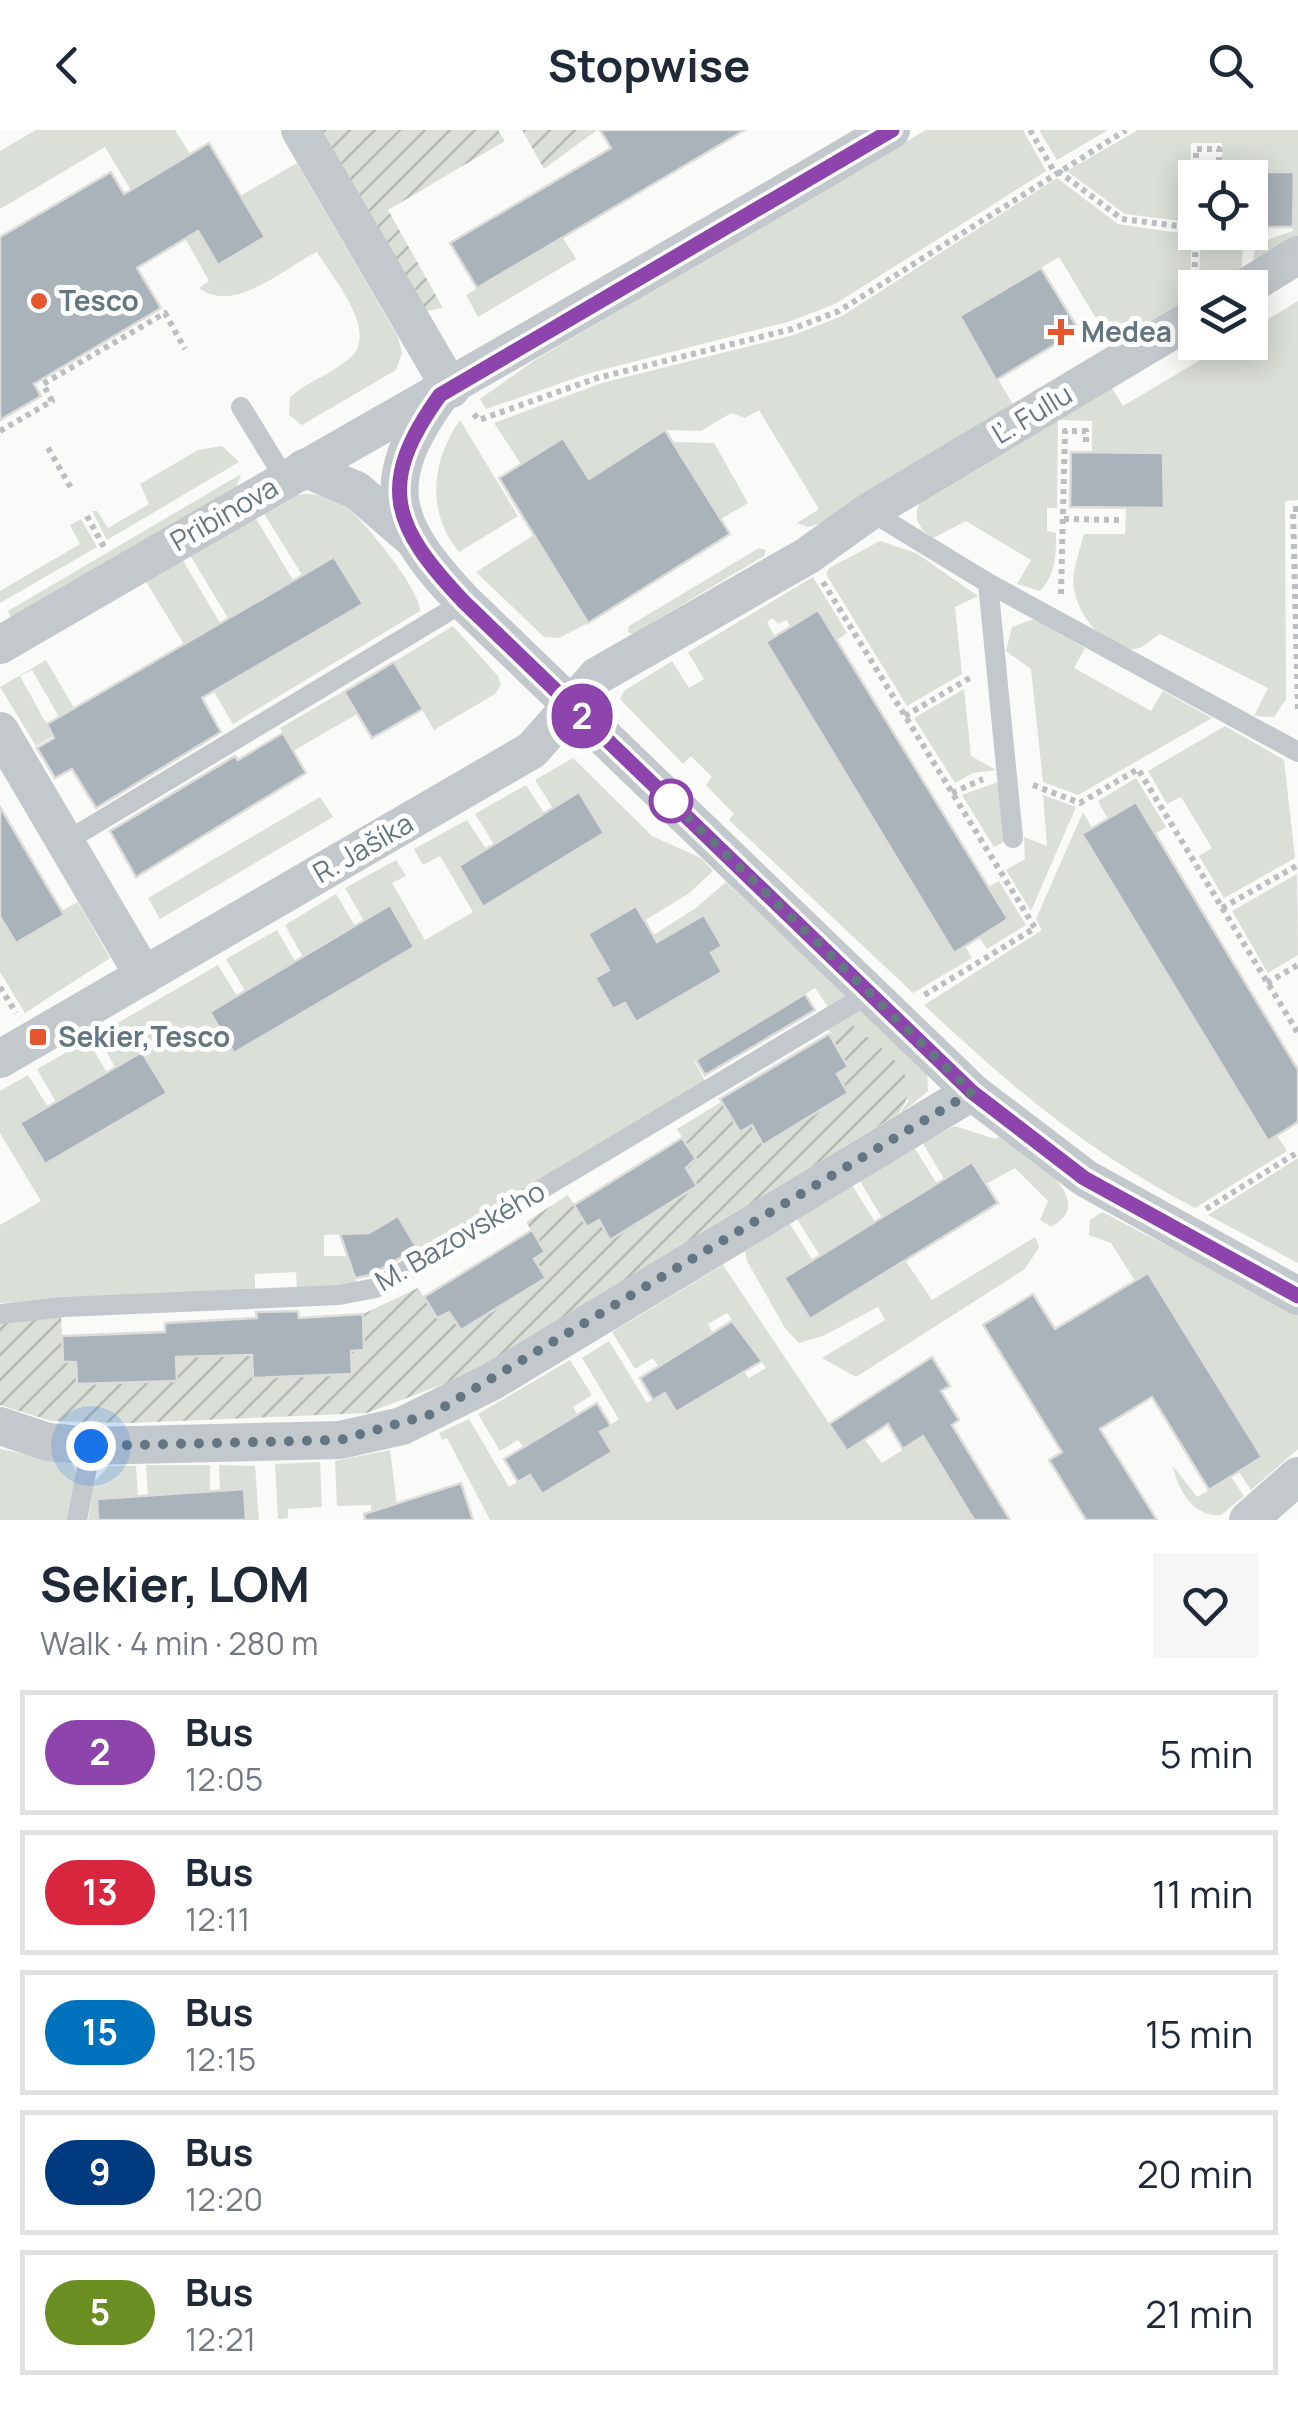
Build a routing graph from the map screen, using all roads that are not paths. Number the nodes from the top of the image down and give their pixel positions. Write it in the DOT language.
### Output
graph roads {
  1 [pos="300,130"];
  2 [pos="891,130"];
  3 [pos="1298,255"];
  4 [pos="1268,273"];
  5 [pos="1178,328"];
  6 [pos="449,400"];
  7 [pos="241,407"];
  8 [pos="294,473"];
  9 [pos="870,511"];
  10 [pos="413,540"];
  11 [pos="988,583"];
  12 [pos="464,602"];
  13 [pos="0,645"];
  14 [pos="570,705"];
  15 [pos="0,731"];
  16 [pos="1298,752"];
  17 [pos="1013,838"];
  18 [pos="65,842"];
  19 [pos="144,976"];
  20 [pos="870,993"];
  21 [pos="0,1059"];
  22 [pos="972,1092"];
  23 [pos="1298,1296"];
  24 [pos="0,1314"];
  25 [pos="0,1426"];
  26 [pos="91,1446"];
  27 [pos="1298,1476"];
  28 [pos="77,1520"];
  29 [pos="1248,1520"];
  1 -- 6 [label="street"];
  2 -- 6 [label="street, Pribinova"];
  3 -- 4 [label="street"];
  5 -- 9 [label="street, Ľ. Fullu"];
  6 -- 8 [label="street, Pribinova"];
  6 -- 10 [label="street"];
  7 -- 8 [label="lane"];
  8 -- 10 [label="street"];
  8 -- 13 [label="street, Pribinova"];
  9 -- 11 [label="lane"];
  9 -- 14 [label="street, Ľ. Fullu"];
  10 -- 12 [label="street"];
  11 -- 16 [label="lane"];
  11 -- 17 [label="lane"];
  12 -- 14 [label="street"];
  12 -- 18 [label="lane"];
  14 -- 19 [label="street, R. Jašíka"];
  14 -- 20 [label="street"];
  15 -- 18 [label="street"];
  18 -- 19 [label="street"];
  19 -- 21 [label="street, R. Jašíka"];
  20 -- 22 [label="street"];
  20 -- 24 [label="lane, M. Bazovského"];
  22 -- 23 [label="street"];
  22 -- 26 [label="street"];
  25 -- 26 [label="street"];
  26 -- 28 [label="lane"];
  27 -- 29 [label="street"];
}
